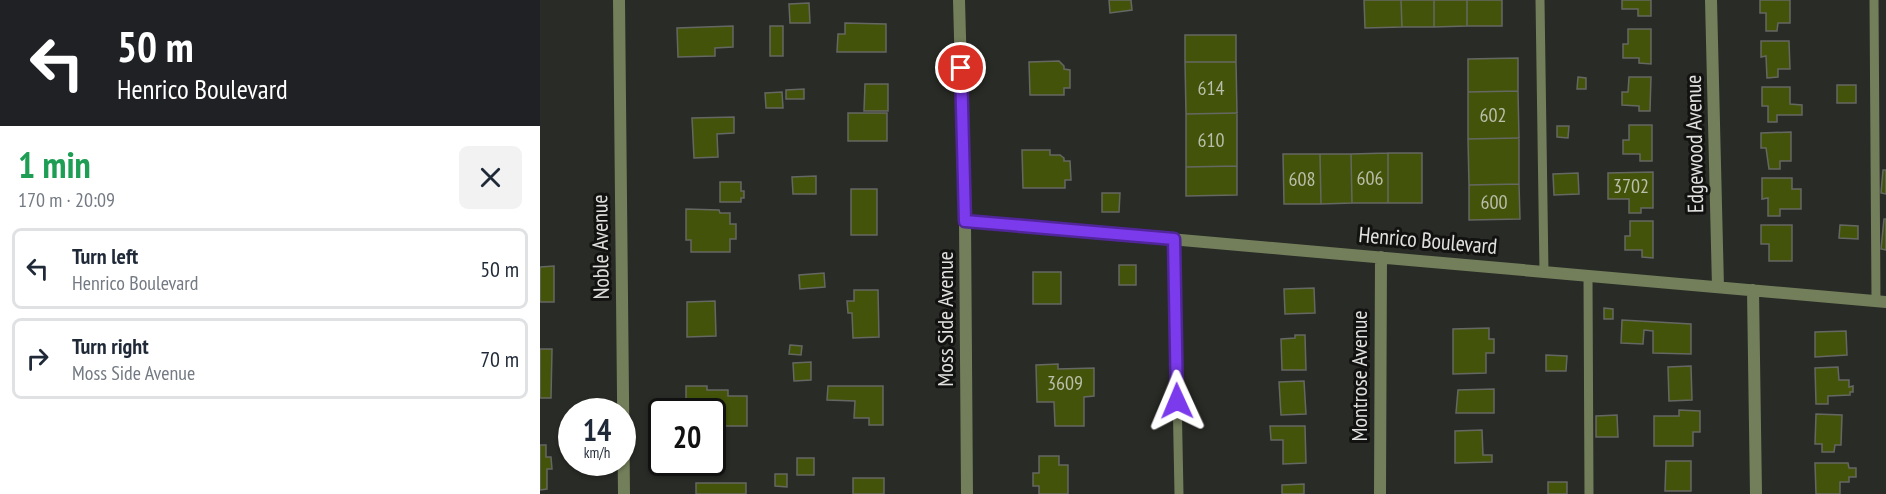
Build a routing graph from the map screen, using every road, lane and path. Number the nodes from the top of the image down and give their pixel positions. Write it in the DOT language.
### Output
graph roads {
  1 [pos="619,0"];
  2 [pos="959,0"];
  3 [pos="1540,0"];
  4 [pos="1711,0"];
  5 [pos="1874,0"];
  6 [pos="1875,154"];
  7 [pos="1886,154"];
  8 [pos="965,221"];
  9 [pos="1174,239"];
  10 [pos="1381,257"];
  11 [pos="1544,272"];
  12 [pos="1588,276"];
  13 [pos="1718,287"];
  14 [pos="1753,290"];
  15 [pos="1881,301"];
  16 [pos="624,494"];
  17 [pos="967,494"];
  18 [pos="1179,494"];
  19 [pos="1380,494"];
  20 [pos="1589,494"];
  21 [pos="1755,494"];
  1 -- 16 [label="street, Noble Avenue"];
  2 -- 8 [label="street, Moss Side Avenue"];
  3 -- 11 [label="lane"];
  4 -- 13 [label="street, Edgewood Avenue"];
  5 -- 6 [label="lane"];
  6 -- 7 [label="lane"];
  6 -- 15 [label="lane"];
  8 -- 9 [label="street, Henrico Boulevard"];
  8 -- 17 [label="street, Moss Side Avenue"];
  9 -- 10 [label="street, Henrico Boulevard"];
  9 -- 18 [label="lane"];
  10 -- 11 [label="street, Henrico Boulevard"];
  10 -- 19 [label="street, Montrose Avenue"];
  11 -- 12 [label="street, Henrico Boulevard"];
  12 -- 13 [label="street, Henrico Boulevard"];
  12 -- 20 [label="lane"];
  13 -- 14 [label="street, Henrico Boulevard"];
  14 -- 15 [label="street, Henrico Boulevard"];
  14 -- 21 [label="street"];
}
